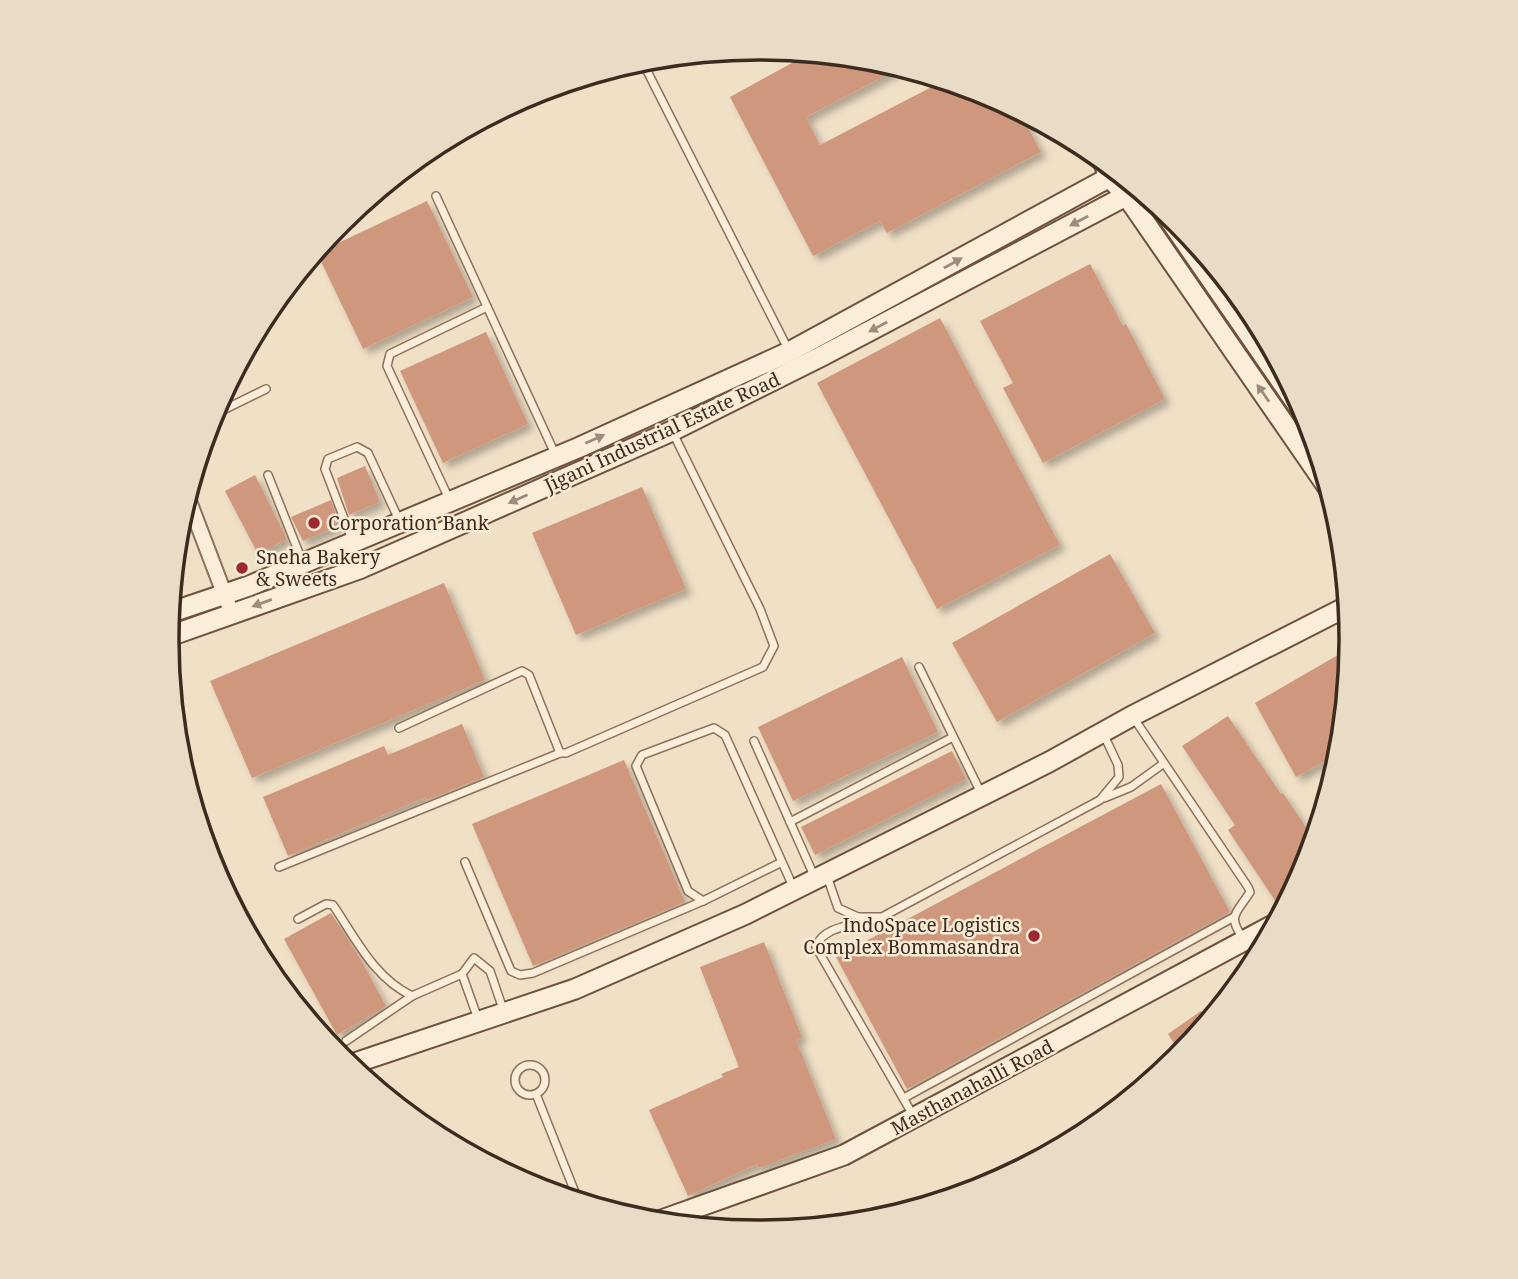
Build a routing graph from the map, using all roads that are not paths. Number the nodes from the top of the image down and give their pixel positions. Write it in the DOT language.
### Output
graph roads {
  1 [pos="647,71"];
  2 [pos="1103,173"];
  3 [pos="1130,194"];
  4 [pos="436,196"];
  5 [pos="1139,202"];
  6 [pos="1208,273"];
  7 [pos="487,307"];
  8 [pos="1248,329"];
  9 [pos="789,352"];
  10 [pos="266,388"];
  11 [pos="228,407"];
  12 [pos="672,431"];
  13 [pos="556,457"];
  14 [pos="1310,461"];
  15 [pos="268,475"];
  16 [pos="450,501"];
  17 [pos="193,512"];
  18 [pos="400,522"];
  19 [pos="353,542"];
  20 [pos="303,563"];
  21 [pos="225,594"];
  22 [pos="180,609"];
  23 [pos="1338,611"];
  24 [pos="232,614"];
  25 [pos="179,633"];
  26 [pos="919,667"];
  27 [pos="1132,716"];
  28 [pos="399,728"];
  29 [pos="1103,732"];
  30 [pos="953,737"];
  31 [pos="754,741"];
  32 [pos="560,753"];
  33 [pos="1163,764"];
  34 [pos="983,796"];
  35 [pos="1100,800"];
  36 [pos="790,822"];
  37 [pos="465,862"];
  38 [pos="782,862"];
  39 [pos="279,867"];
  40 [pos="821,876"];
  41 [pos="794,890"];
  42 [pos="703,901"];
  43 [pos="882,917"];
  44 [pos="1234,917"];
  45 [pos="298,919"];
  46 [pos="1260,932"];
  47 [pos="1245,940"];
  48 [pos="462,974"];
  49 [pos="412,996"];
  50 [pos="504,1013"];
  51 [pos="480,1021"];
  52 [pos="346,1041"];
  53 [pos="363,1063"];
  54 [pos="942,1077"];
  55 [pos="536,1094"];
  56 [pos="952,1097"];
  57 [pos="904,1098"];
  58 [pos="914,1117"];
  59 [pos="574,1189"];
  60 [pos="678,1214"];
  1 -- 9 [label="lane"];
  9 -- 2 [label="street, Jigani Industrial Estate Road, one-way"];
  3 -- 12 [label="street, Jigani Industrial Estate Road, one-way"];
  4 -- 7 [label="lane"];
  14 -- 5 [label="street, one-way"];
  6 -- 8 [label="street"];
  7 -- 13 [label="lane"];
  7 -- 16 [label="lane"];
  13 -- 9 [label="street, Jigani Industrial Estate Road, one-way"];
  10 -- 11 [label="lane"];
  12 -- 24 [label="street, Jigani Industrial Estate Road, one-way"];
  12 -- 32 [label="lane"];
  13 -- 16 [label="street, Jigani Industrial Estate Road"];
  15 -- 20 [label="lane"];
  16 -- 18 [label="street, Jigani Industrial Estate Road"];
  17 -- 21 [label="street"];
  18 -- 19 [label="street, Jigani Industrial Estate Road"];
  18 -- 19 [label="lane"];
  19 -- 20 [label="street, Jigani Industrial Estate Road"];
  20 -- 21 [label="street, Jigani Industrial Estate Road"];
  21 -- 22 [label="street, Jigani Industrial Estate Road"];
  21 -- 24 [label="street"];
  23 -- 27 [label="street"];
  24 -- 25 [label="street, Jigani Industrial Estate Road"];
  26 -- 30 [label="lane"];
  27 -- 29 [label="street"];
  27 -- 33 [label="lane"];
  28 -- 32 [label="lane"];
  29 -- 34 [label="street"];
  29 -- 35 [label="lane"];
  30 -- 34 [label="lane"];
  30 -- 36 [label="lane"];
  31 -- 36 [label="lane"];
  32 -- 39 [label="lane"];
  33 -- 35 [label="lane"];
  33 -- 44 [label="lane"];
  34 -- 40 [label="street"];
  35 -- 43 [label="lane"];
  36 -- 40 [label="lane"];
  37 -- 42 [label="lane"];
  38 -- 41 [label="lane"];
  38 -- 42 [label="lane"];
  38 -- 42 [label="lane"];
  40 -- 41 [label="street"];
  40 -- 43 [label="lane"];
  41 -- 50 [label="street"];
  43 -- 57 [label="lane"];
  44 -- 47 [label="lane"];
  44 -- 54 [label="lane"];
  45 -- 49 [label="lane"];
  46 -- 47 [label="street, Masthanahalli Road"];
  47 -- 56 [label="street, Masthanahalli Road"];
  48 -- 49 [label="lane"];
  48 -- 50 [label="lane"];
  48 -- 51 [label="lane"];
  49 -- 52 [label="lane"];
  50 -- 51 [label="street"];
  51 -- 53 [label="street"];
  54 -- 56 [label="lane"];
  54 -- 57 [label="lane"];
  55 -- 55 [label="lane"];
  55 -- 59 [label="lane"];
  56 -- 58 [label="street, Masthanahalli Road"];
  57 -- 58 [label="lane"];
  58 -- 60 [label="street, Masthanahalli Road"];
}
